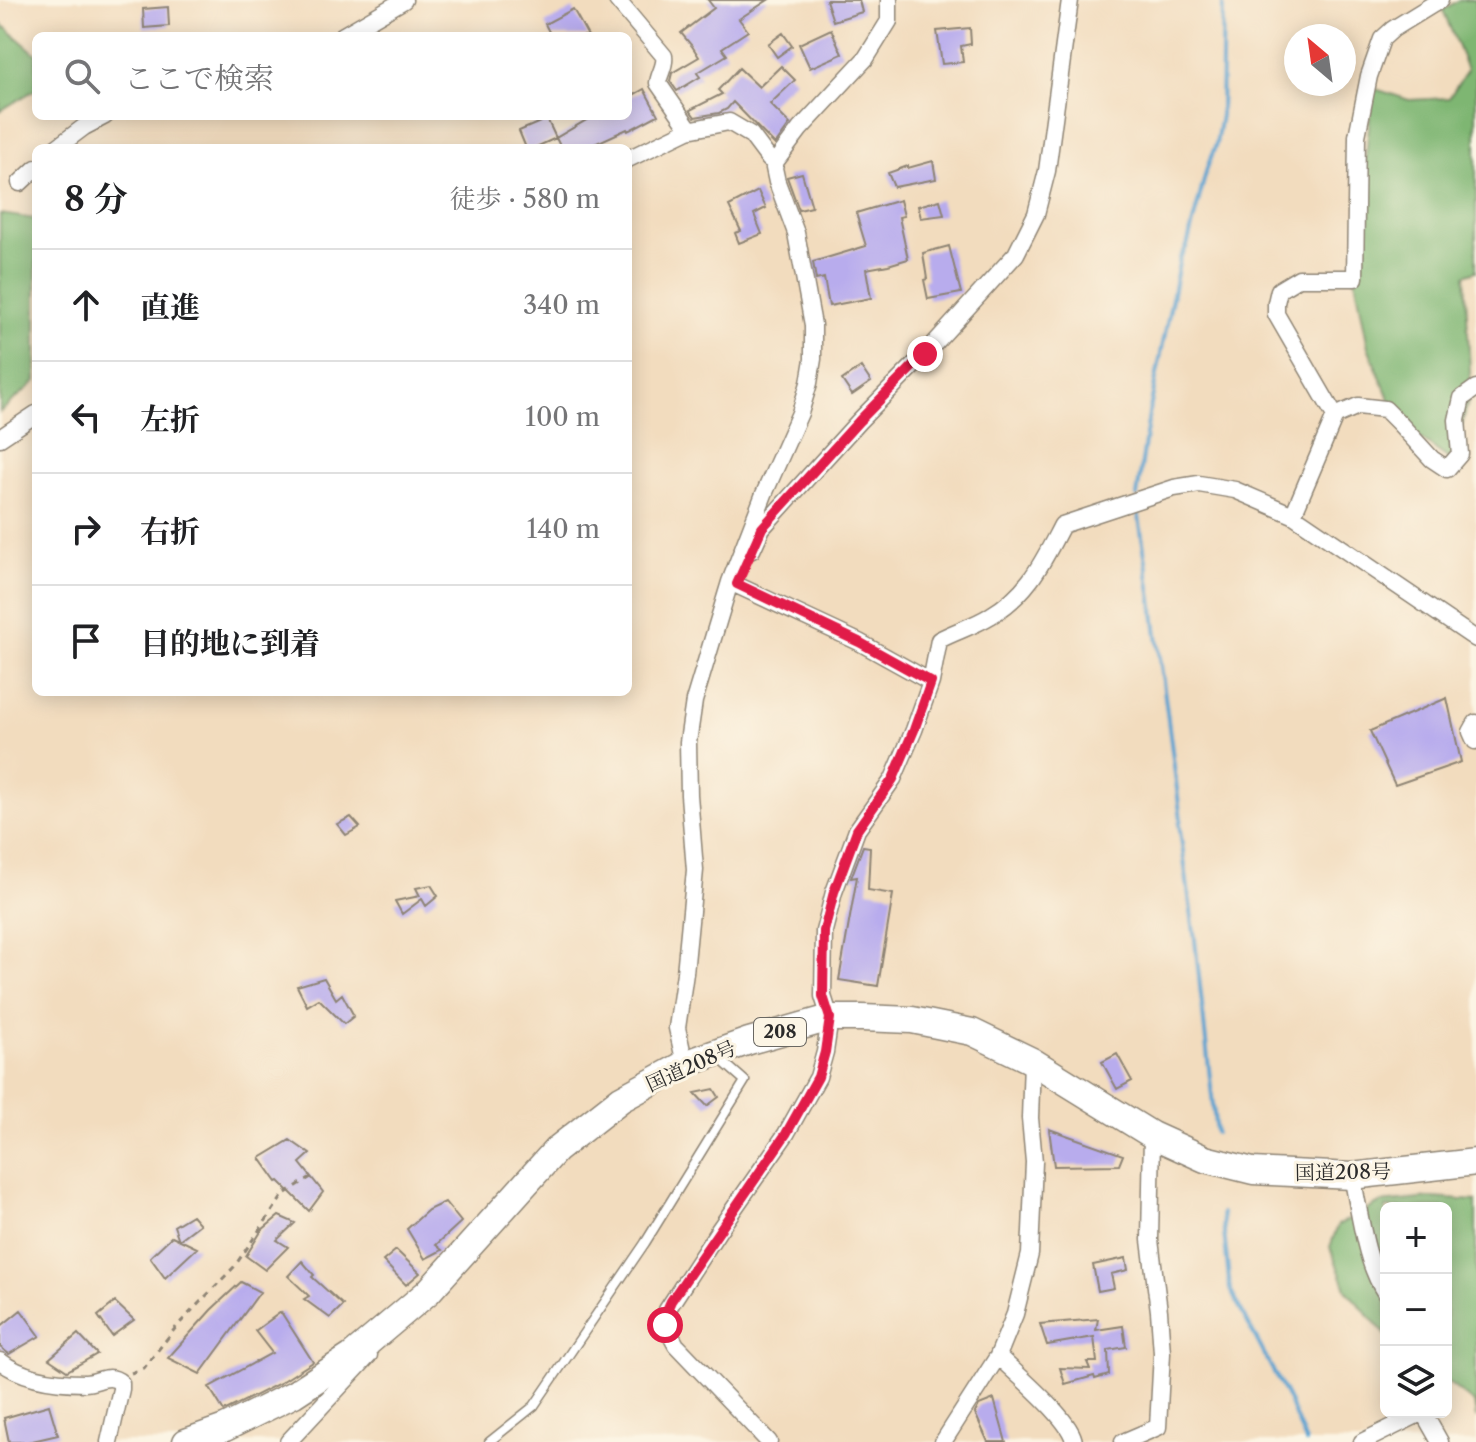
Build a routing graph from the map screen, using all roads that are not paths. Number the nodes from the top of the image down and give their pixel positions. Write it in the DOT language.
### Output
graph roads {
  1 [pos="402,0"];
  2 [pos="617,0"];
  3 [pos="889,0"];
  4 [pos="1070,0"];
  5 [pos="1440,0"];
  6 [pos="349,32"];
  7 [pos="97,120"];
  8 [pos="688,130"];
  9 [pos="61,144"];
  10 [pos="632,157"];
  11 [pos="776,161"];
  12 [pos="32,172"];
  13 [pos="20,183"];
  14 [pos="1476,388"];
  15 [pos="1335,416"];
  16 [pos="32,417"];
  17 [pos="0,438"];
  18 [pos="1293,515"];
  19 [pos="733,583"];
  20 [pos="1476,639"];
  21 [pos="931,682"];
  22 [pos="1476,723"];
  23 [pos="1475,741"];
  24 [pos="830,1018"];
  25 [pos="714,1054"];
  26 [pos="1032,1061"];
  27 [pos="685,1064"];
  28 [pos="1152,1135"];
  29 [pos="1476,1162"];
  30 [pos="1352,1176"];
  31 [pos="1380,1286"];
  32 [pos="428,1292"];
  33 [pos="998,1356"];
  34 [pos="0,1361"];
  35 [pos="1411,1418"];
  36 [pos="1426,1418"];
  37 [pos="109,1442"];
  38 [pos="186,1442"];
  39 [pos="288,1442"];
  40 [pos="489,1442"];
  41 [pos="769,1442"];
  42 [pos="943,1442"];
  43 [pos="1074,1442"];
  44 [pos="1123,1442"];
  45 [pos="1362,1442"];
  46 [pos="1440,1442"];
  1 -- 6 [label="street"];
  2 -- 8 [label="street"];
  3 -- 11 [label="street"];
  4 -- 19 [label="street"];
  5 -- 15 [label="street"];
  7 -- 9 [label="street"];
  8 -- 10 [label="street"];
  8 -- 11 [label="street"];
  11 -- 19 [label="street"];
  12 -- 13 [label="street"];
  14 -- 15 [label="street"];
  15 -- 18 [label="street"];
  16 -- 17 [label="street"];
  18 -- 20 [label="street"];
  18 -- 21 [label="street"];
  19 -- 21 [label="street"];
  19 -- 27 [label="street"];
  21 -- 24 [label="street"];
  22 -- 23 [label="street"];
  24 -- 25 [label="highway, 国道208号 / 208"];
  24 -- 26 [label="highway, 国道208号 / 208"];
  24 -- 41 [label="street"];
  25 -- 27 [label="highway, 国道208号 / 208"];
  25 -- 40 [label="lane"];
  26 -- 28 [label="highway, 国道208号 / 208"];
  26 -- 33 [label="street"];
  27 -- 32 [label="highway, 国道208号 / 208"];
  28 -- 30 [label="highway, 国道208号 / 208"];
  28 -- 44 [label="street"];
  29 -- 30 [label="highway, 国道208号 / 208"];
  30 -- 31 [label="street"];
  32 -- 38 [label="highway, 国道208号 / 208"];
  32 -- 39 [label="street"];
  33 -- 42 [label="street"];
  33 -- 43 [label="street"];
  34 -- 37 [label="street"];
  35 -- 45 [label="street"];
  36 -- 46 [label="street"];
}
